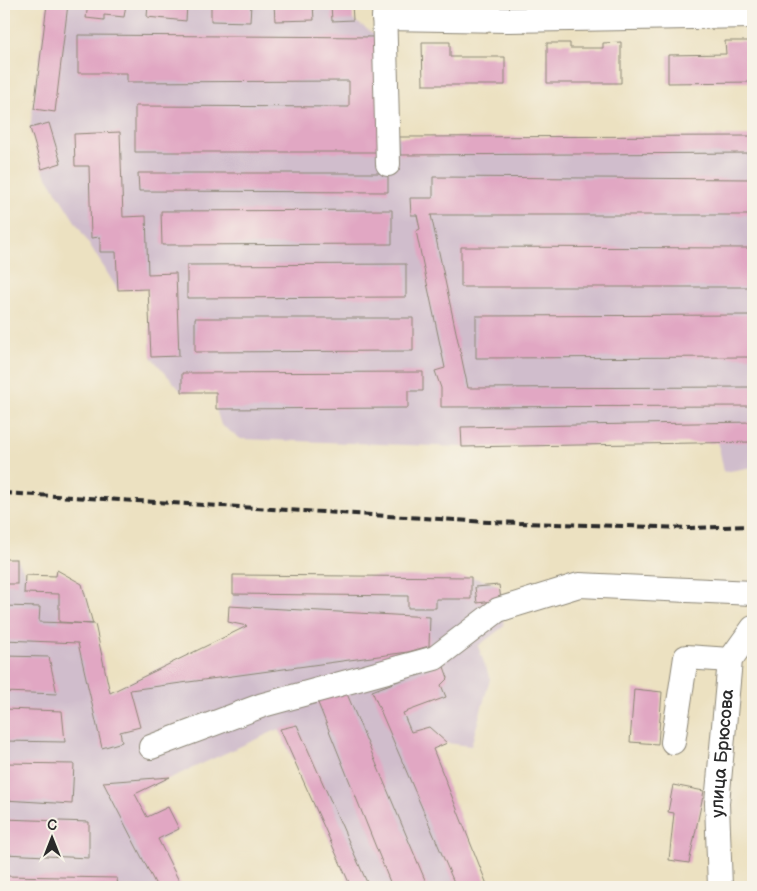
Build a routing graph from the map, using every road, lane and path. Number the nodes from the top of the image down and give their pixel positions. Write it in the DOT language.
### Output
graph roads {
  1 [pos="384,11"];
  2 [pos="753,16"];
  3 [pos="388,164"];
  4 [pos="753,593"];
  5 [pos="753,628"];
  6 [pos="730,660"];
  7 [pos="673,742"];
  8 [pos="151,748"];
  9 [pos="720,887"];
  1 -- 2 [label="street"];
  1 -- 3 [label="street"];
  4 -- 8 [label="street"];
  5 -- 6 [label="street"];
  6 -- 7 [label="street"];
  6 -- 9 [label="street, улица Брюсова"];
}
